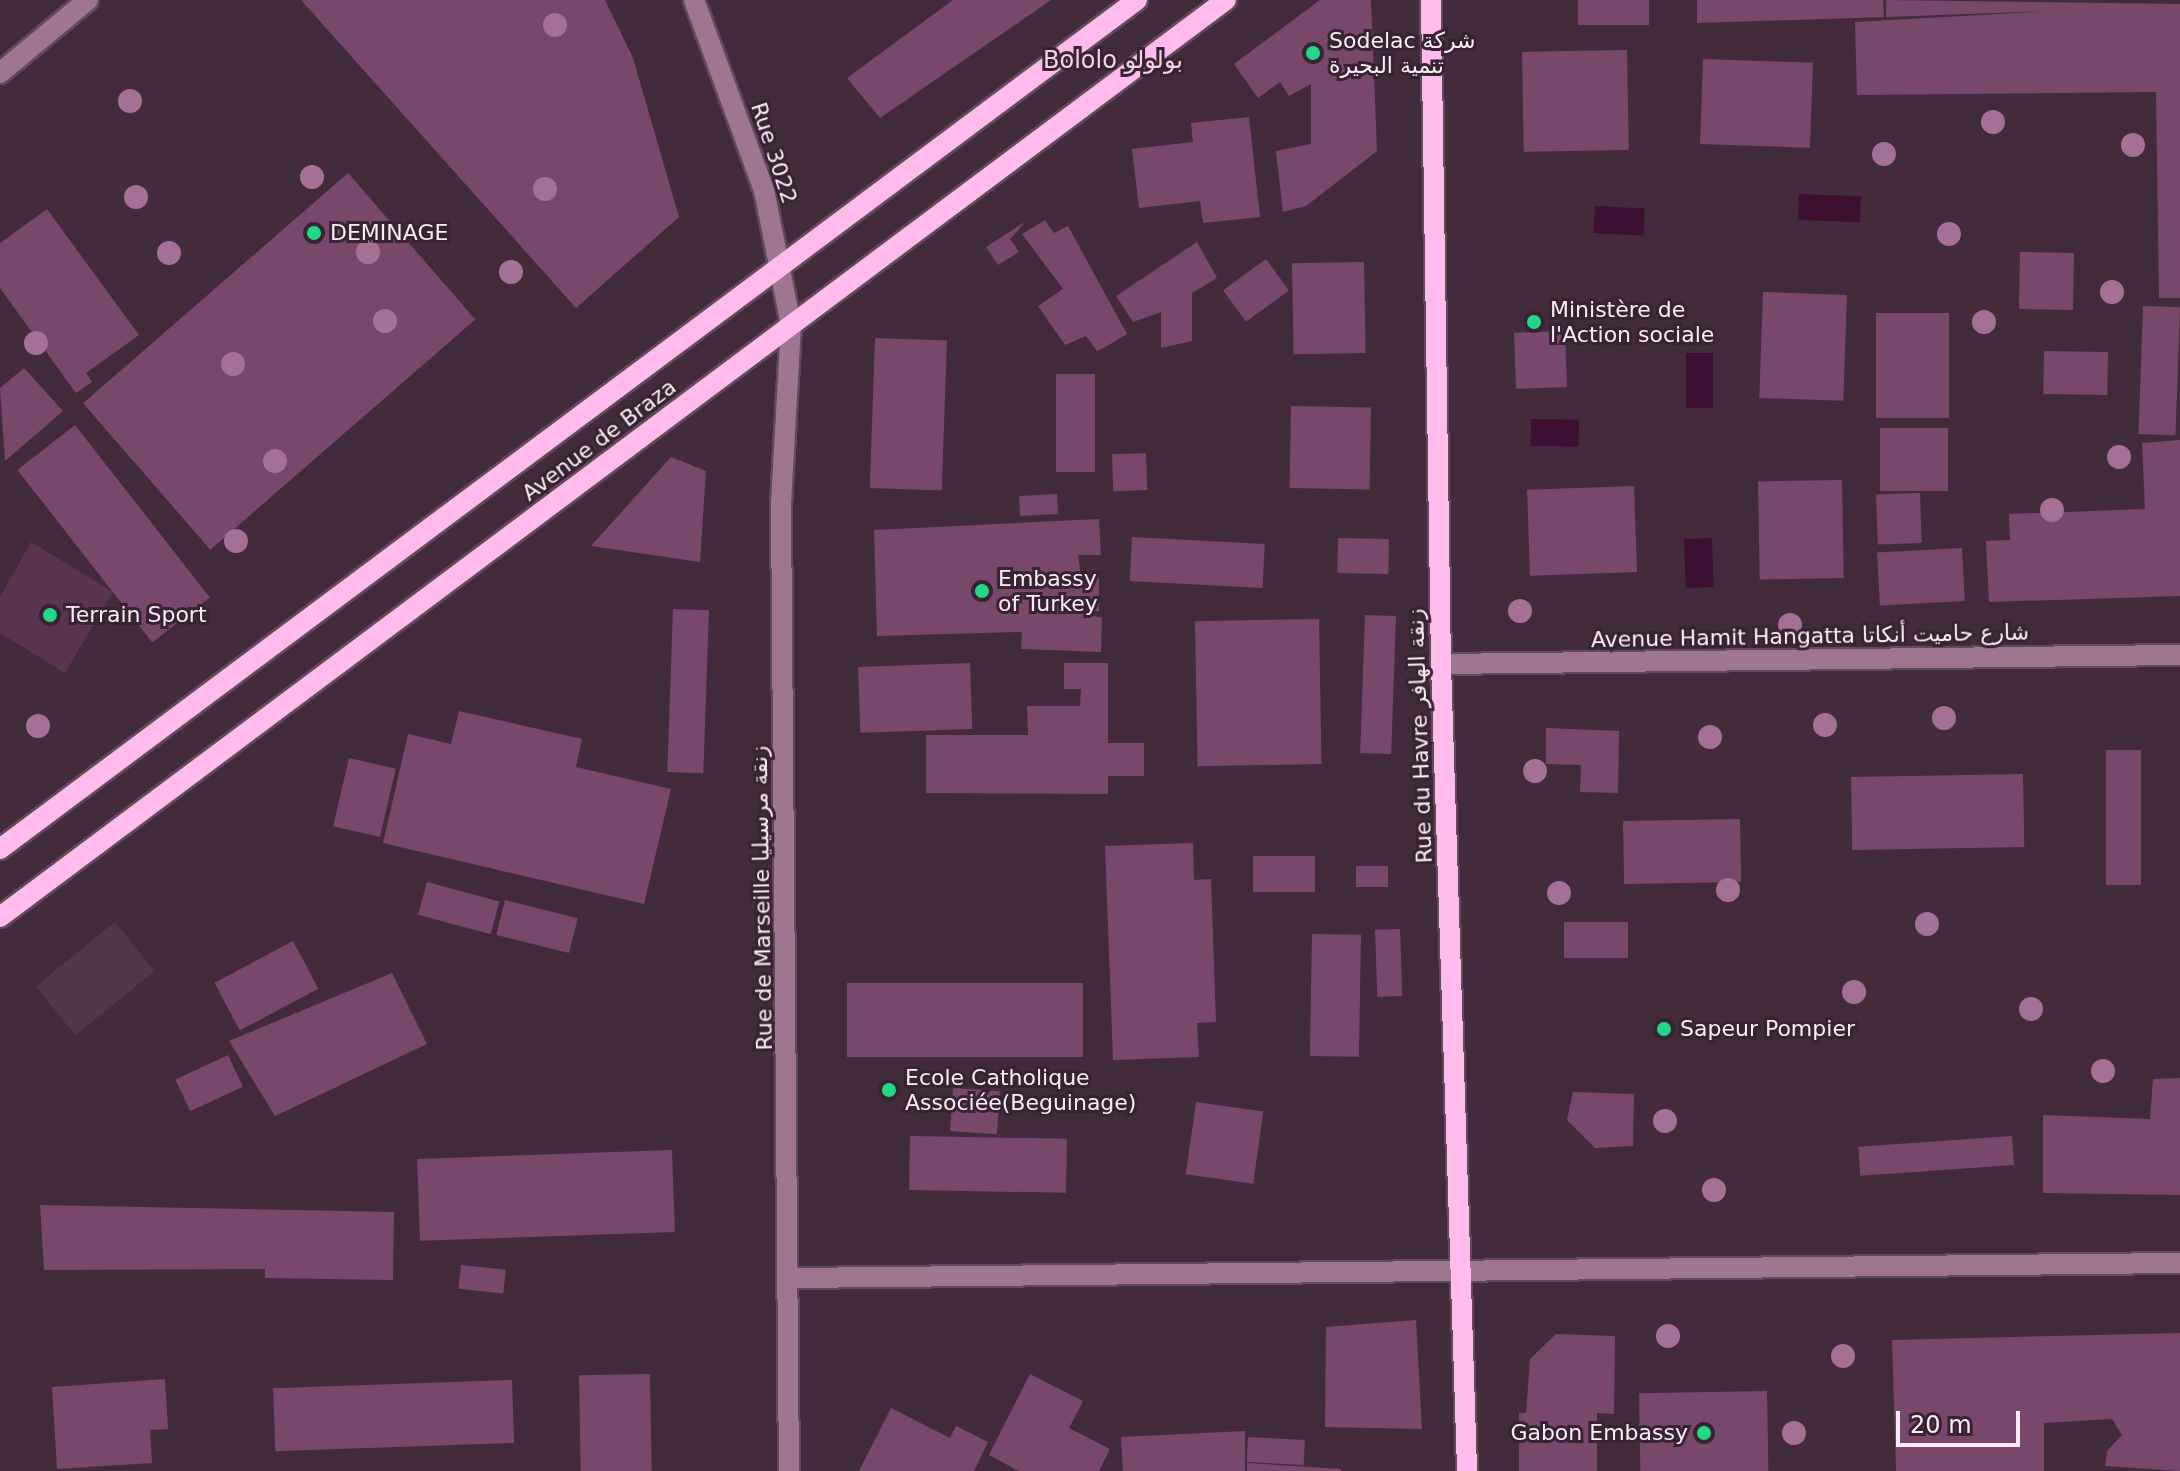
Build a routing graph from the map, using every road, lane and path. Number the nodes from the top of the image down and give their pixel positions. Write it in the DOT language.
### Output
graph roads {
  1 [pos="88,0"];
  2 [pos="694,0"];
  3 [pos="1137,0"];
  4 [pos="1226,0"];
  5 [pos="1431,0"];
  6 [pos="0,73"];
  7 [pos="782,268"];
  8 [pos="791,325"];
  9 [pos="2180,655"];
  10 [pos="1441,664"];
  11 [pos="0,849"];
  12 [pos="0,917"];
  13 [pos="2180,1263"];
  14 [pos="1460,1265"];
  15 [pos="793,1278"];
  16 [pos="789,1471"];
  17 [pos="1467,1471"];
  1 -- 6 [label="street"];
  2 -- 7 [label="street, Rue 3022"];
  3 -- 7 [label="main road, Avenue de Braza"];
  4 -- 8 [label="main road, Avenue de Braza"];
  5 -- 10 [label="main road, Rue du Havre زنقة الهافر"];
  7 -- 8 [label="street, Rue 3022"];
  7 -- 11 [label="main road, Avenue de Braza"];
  8 -- 12 [label="main road, Avenue de Braza"];
  8 -- 15 [label="street, Rue de Marseille زنقة مرسيليا"];
  9 -- 10 [label="street, Avenue Hamit Hangatta شارع حاميت أنكاتا"];
  10 -- 14 [label="main road, Rue du Havre زنقة الهافر"];
  13 -- 14 [label="street"];
  14 -- 15 [label="street"];
  14 -- 17 [label="main road, Rue du Havre زنقة الهافر"];
  15 -- 16 [label="street, Rue de Marseille زنقة مرسيليا"];
}
